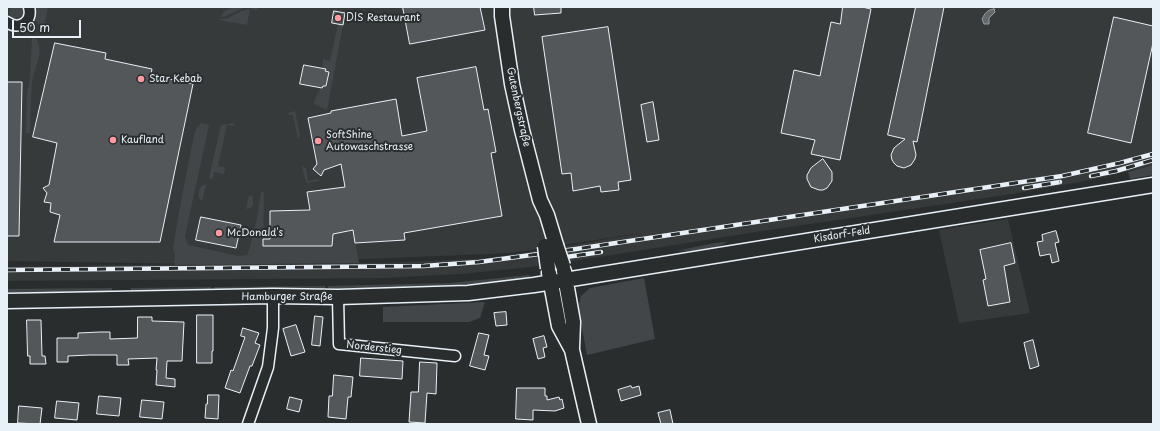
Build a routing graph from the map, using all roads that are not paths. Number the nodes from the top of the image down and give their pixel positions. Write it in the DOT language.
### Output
graph roads {
  1 [pos="29,7"];
  2 [pos="502,7"];
  3 [pos="7,22"];
  4 [pos="1153,184"];
  5 [pos="550,245"];
  6 [pos="564,272"];
  7 [pos="549,275"];
  8 [pos="273,296"];
  9 [pos="338,297"];
  10 [pos="7,301"];
  11 [pos="572,350"];
  12 [pos="455,356"];
  13 [pos="248,424"];
  14 [pos="589,424"];
  1 -- 3 [label="street"];
  2 -- 5 [label="main road, Gutenbergstraße"];
  4 -- 6 [label="main road, Kisdorf-Feld"];
  5 -- 6 [label="main road, Gutenbergstraße, bridge"];
  5 -- 7 [label="main road, Gutenbergstraße, bridge"];
  6 -- 7 [label="main road, Hamburger Straße"];
  6 -- 11 [label="main road, Gutenbergstraße"];
  7 -- 9 [label="main road, Hamburger Straße"];
  7 -- 11 [label="main road, Gutenbergstraße"];
  8 -- 9 [label="main road, Hamburger Straße"];
  8 -- 10 [label="main road, Hamburger Straße"];
  8 -- 13 [label="street"];
  9 -- 12 [label="street, Norderstieg"];
  11 -- 14 [label="main road"];
}
